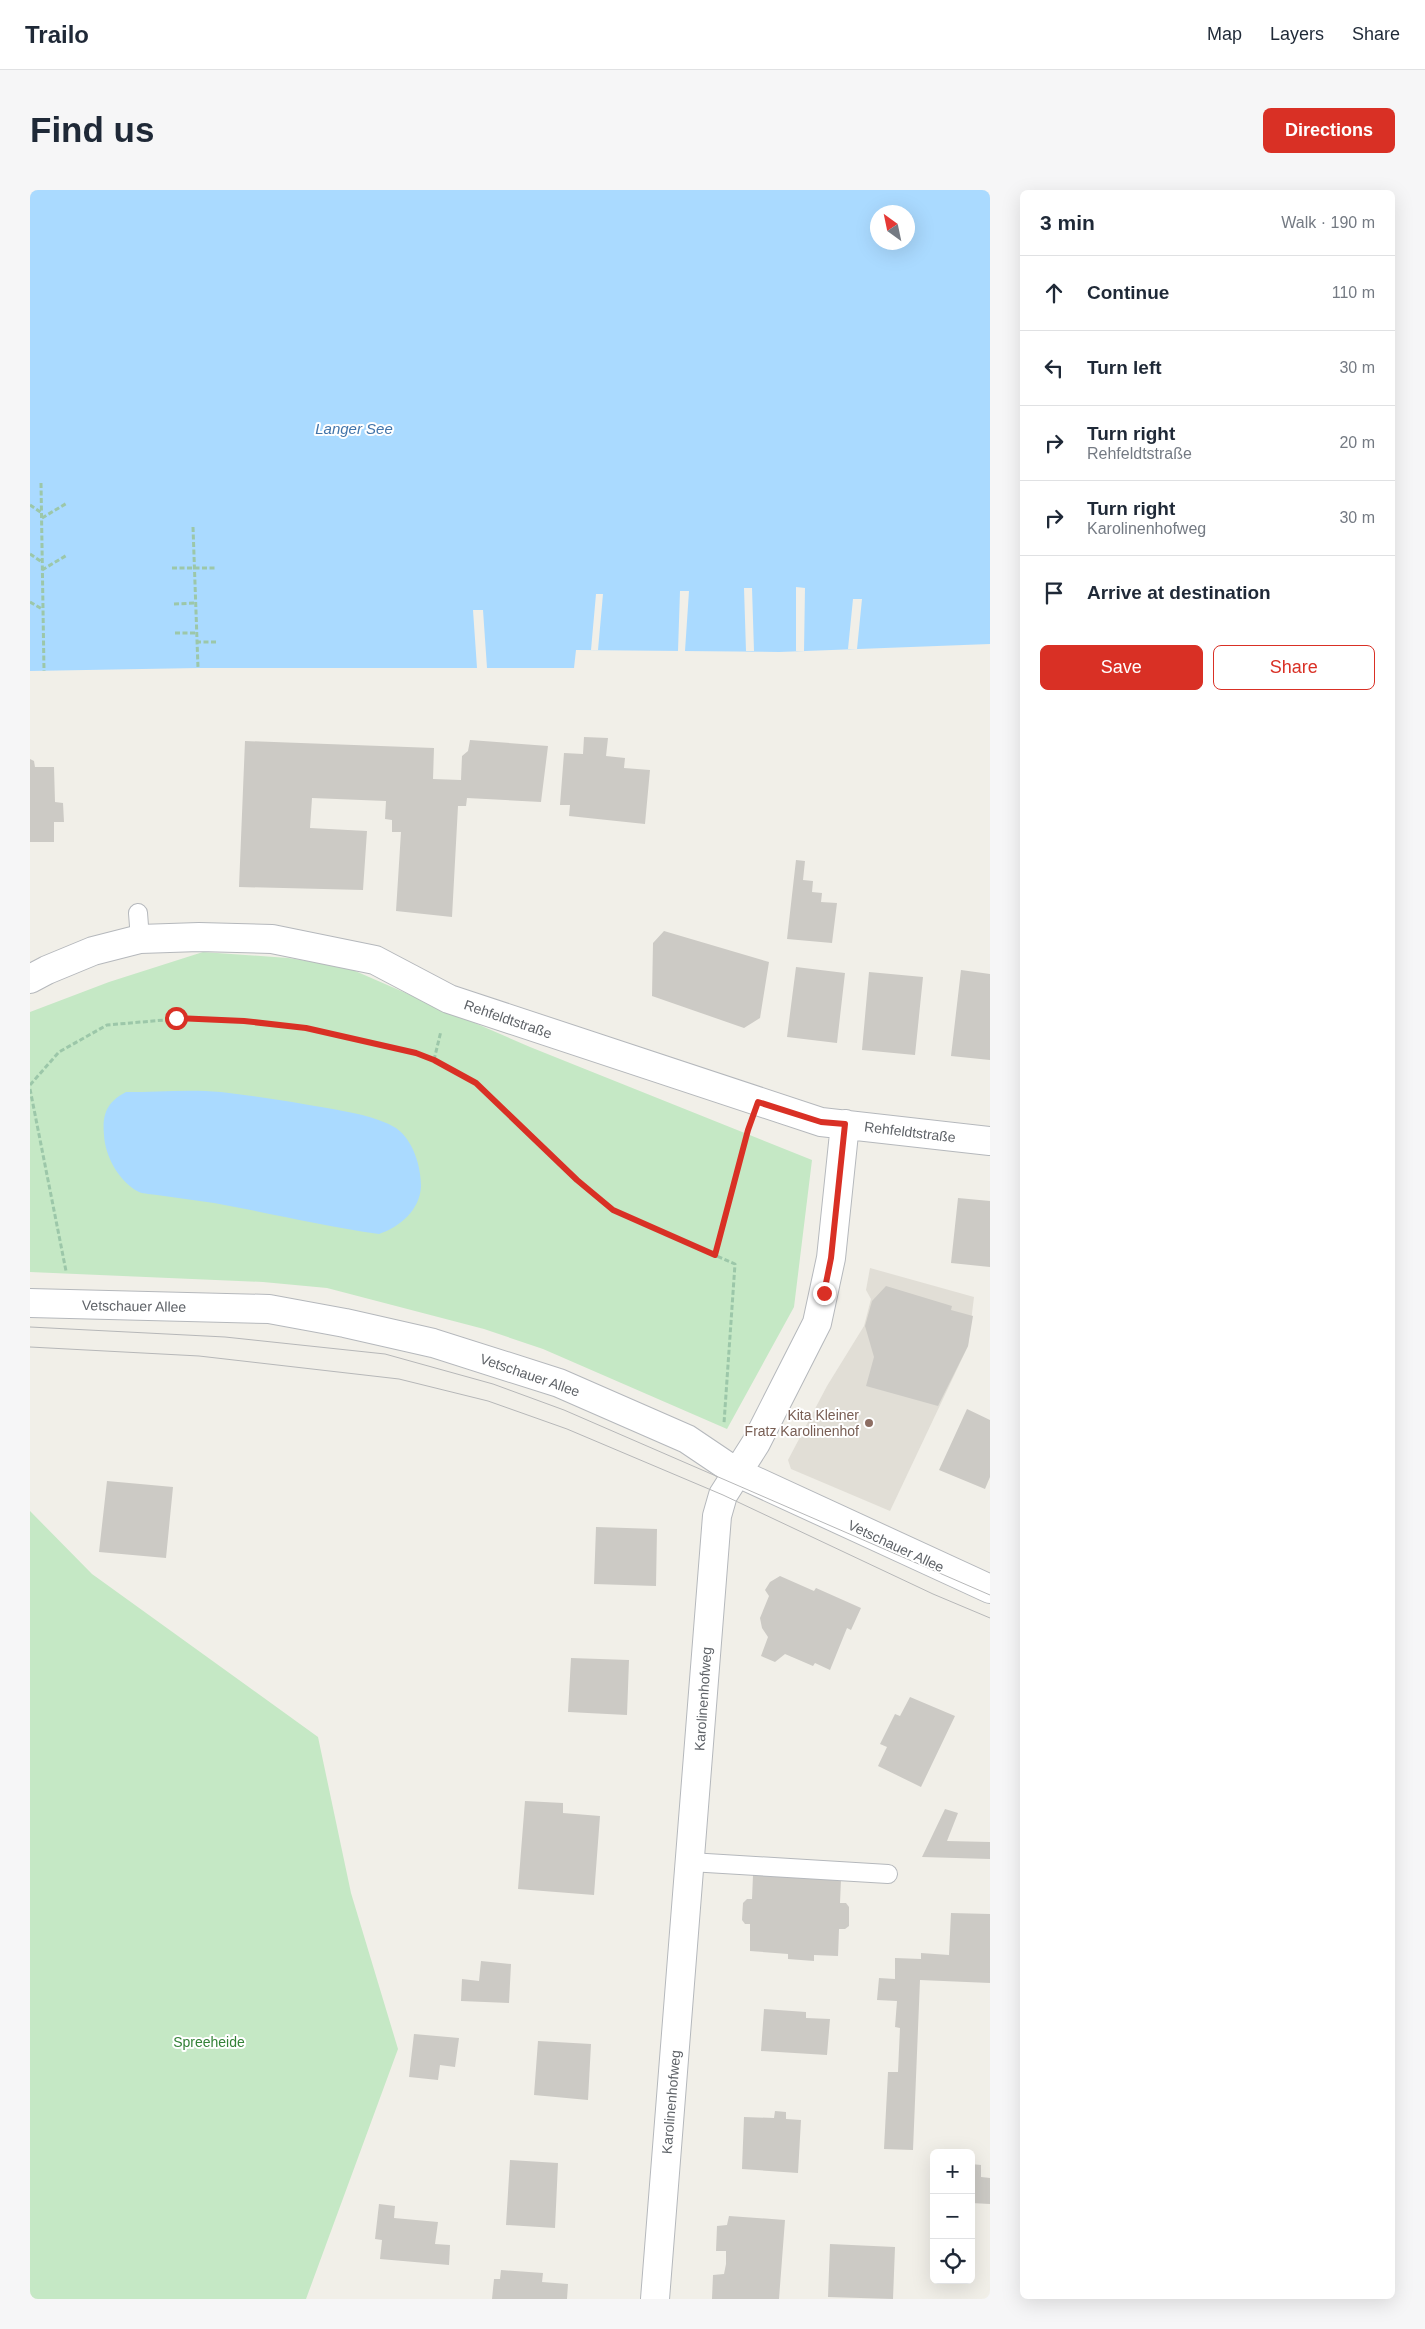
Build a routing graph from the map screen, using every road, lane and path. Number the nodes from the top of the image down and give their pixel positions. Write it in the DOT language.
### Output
graph roads {
  1 [pos="41,483"];
  2 [pos="67,504"];
  3 [pos="30,505"];
  4 [pos="42,513"];
  5 [pos="42,518"];
  6 [pos="193,527"];
  7 [pos="30,554"];
  8 [pos="67,555"];
  9 [pos="42,562"];
  10 [pos="172,568"];
  11 [pos="194,568"];
  12 [pos="216,568"];
  13 [pos="42,570"];
  14 [pos="30,602"];
  15 [pos="195,603"];
  16 [pos="174,604"];
  17 [pos="43,610"];
  18 [pos="196,632"];
  19 [pos="175,633"];
  20 [pos="196,642"];
  21 [pos="218,642"];
  22 [pos="198,668"];
  23 [pos="44,671"];
  24 [pos="30,980"];
  25 [pos="30,1085"];
  26 [pos="30,1089"];
  27 [pos="758,1102"];
  28 [pos="845,1124"];
  29 [pos="990,1141"];
  30 [pos="715,1255"];
  31 [pos="30,1303"];
  32 [pos="67,1304"];
  33 [pos="736,1472"];
  34 [pos="990,1589"];
  35 [pos="690,1862"];
  36 [pos="888,1874"];
  37 [pos="655,2299"];
  1 -- 4 [label="path"];
  2 -- 5 [label="path"];
  3 -- 4 [label="path"];
  4 -- 5 [label="path"];
  5 -- 9 [label="path"];
  6 -- 11 [label="path"];
  7 -- 9 [label="path"];
  8 -- 13 [label="path"];
  9 -- 13 [label="path"];
  10 -- 11 [label="path"];
  11 -- 12 [label="path"];
  11 -- 15 [label="path"];
  13 -- 17 [label="path"];
  14 -- 17 [label="path"];
  15 -- 16 [label="path"];
  15 -- 18 [label="path"];
  17 -- 23 [label="path"];
  18 -- 19 [label="path"];
  18 -- 20 [label="path"];
  20 -- 21 [label="path"];
  20 -- 22 [label="path"];
  24 -- 27 [label="street, Rehfeldtstraße"];
  25 -- 30 [label="path"];
  26 -- 32 [label="path"];
  27 -- 28 [label="street, Rehfeldtstraße"];
  27 -- 30 [label="path"];
  28 -- 29 [label="street, Rehfeldtstraße"];
  28 -- 33 [label="street, Karolinenhofweg"];
  30 -- 33 [label="path"];
  31 -- 32 [label="street, Vetschauer Allee"];
  32 -- 33 [label="street, Vetschauer Allee"];
  33 -- 34 [label="street, Vetschauer Allee"];
  33 -- 35 [label="street, Karolinenhofweg"];
  35 -- 36 [label="lane"];
  35 -- 37 [label="street, Karolinenhofweg"];
}
